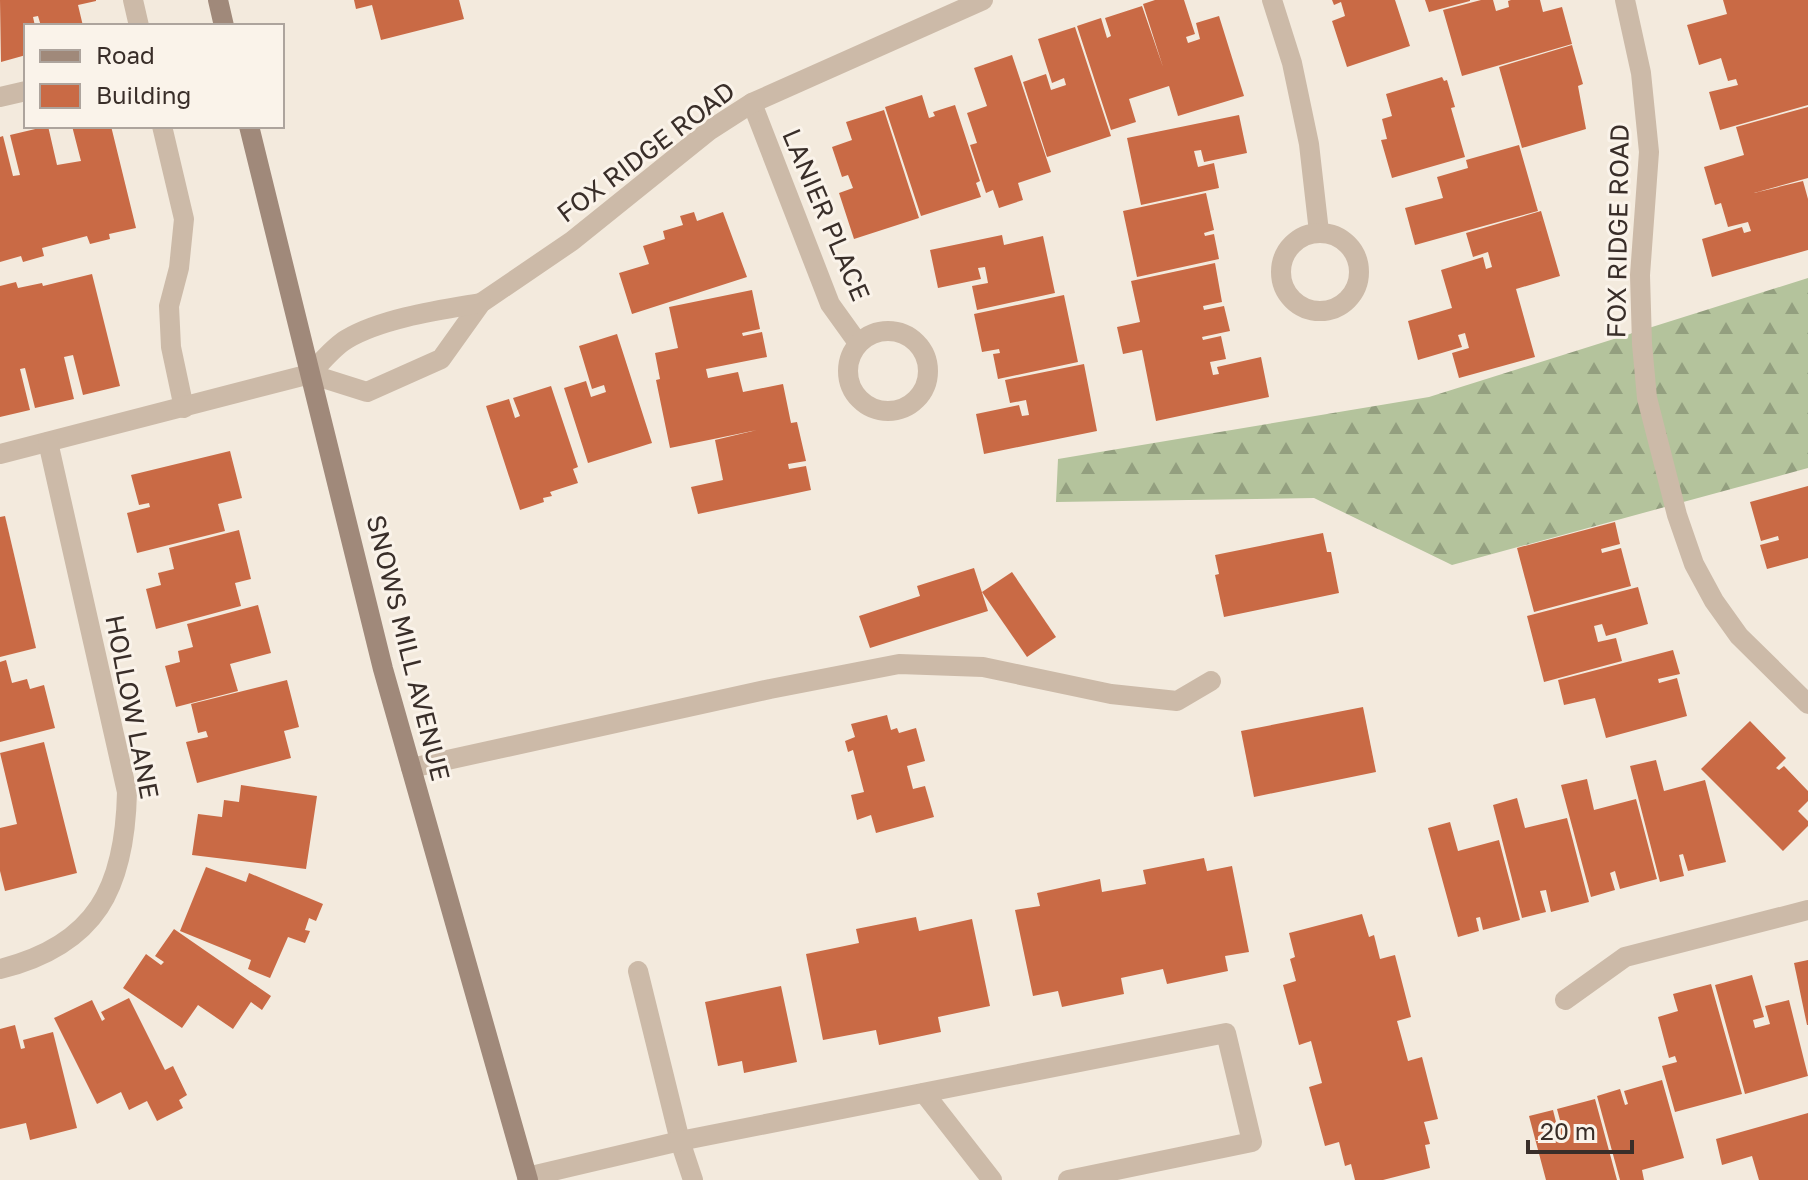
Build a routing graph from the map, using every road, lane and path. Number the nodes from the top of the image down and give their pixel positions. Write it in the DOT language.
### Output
graph roads {
  1 [pos="133,0"];
  2 [pos="218,0"];
  3 [pos="983,0"];
  4 [pos="1272,0"];
  5 [pos="1625,0"];
  6 [pos="139,24"];
  7 [pos="224,24"];
  8 [pos="24,91"];
  9 [pos="0,97"];
  10 [pos="752,103"];
  11 [pos="162,128"];
  12 [pos="249,128"];
  13 [pos="1319,232"];
  14 [pos="481,303"];
  15 [pos="858,343"];
  16 [pos="310,374"];
  17 [pos="184,408"];
  18 [pos="48,442"];
  19 [pos="0,454"];
  20 [pos="1211,681"];
  21 [pos="1808,704"];
  22 [pos="411,768"];
  23 [pos="1808,910"];
  24 [pos="0,969"];
  25 [pos="638,971"];
  26 [pos="1565,1000"];
  27 [pos="924,1093"];
  28 [pos="680,1141"];
  29 [pos="527,1178"];
  30 [pos="693,1180"];
  31 [pos="992,1180"];
  32 [pos="1068,1180"];
  1 -- 6 [label="street"];
  2 -- 7 [label="main road"];
  3 -- 10 [label="street, FOX RIDGE ROAD"];
  4 -- 13 [label="street"];
  5 -- 21 [label="street, FOX RIDGE ROAD"];
  8 -- 9 [label="street"];
  10 -- 14 [label="street, FOX RIDGE ROAD"];
  10 -- 15 [label="street, LANIER PLACE"];
  11 -- 17 [label="street"];
  12 -- 16 [label="main road, SNOWS MILL AVENUE"];
  14 -- 16 [label="street, FOX RIDGE ROAD"];
  14 -- 16 [label="street, FOX RIDGE ROAD"];
  15 -- 15 [label="street, LANIER PLACE"];
  16 -- 17 [label="street"];
  16 -- 22 [label="main road, SNOWS MILL AVENUE"];
  17 -- 18 [label="street"];
  18 -- 19 [label="street"];
  18 -- 24 [label="street, HOLLOW LANE"];
  20 -- 22 [label="street"];
  22 -- 29 [label="main road, SNOWS MILL AVENUE"];
  23 -- 26 [label="street"];
  25 -- 28 [label="street"];
  27 -- 28 [label="street"];
  27 -- 31 [label="street"];
  27 -- 32 [label="street"];
  28 -- 29 [label="street"];
  28 -- 30 [label="street"];
}
